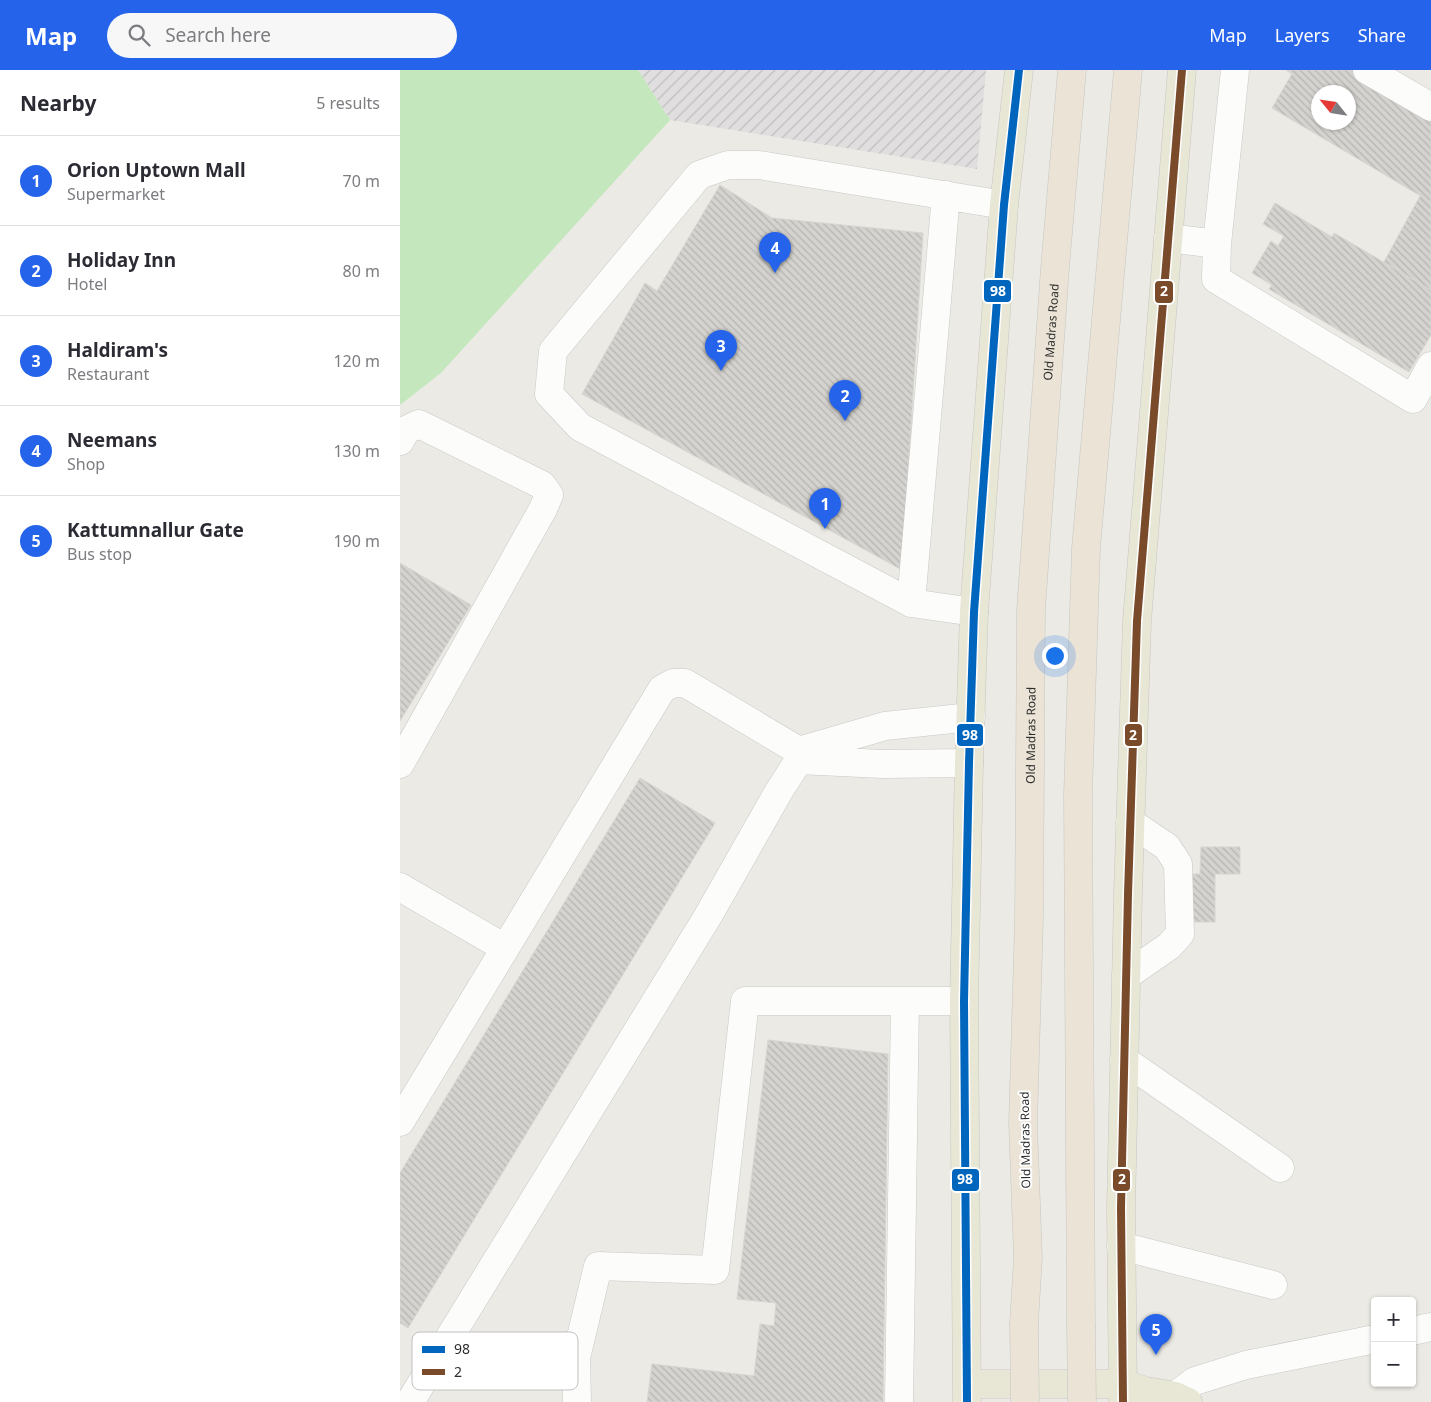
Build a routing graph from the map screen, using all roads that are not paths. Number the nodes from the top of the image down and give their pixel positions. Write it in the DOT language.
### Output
graph roads {
  1 [pos="1019,70"];
  2 [pos="1072,70"];
  3 [pos="1128,70"];
  4 [pos="1182,70"];
  5 [pos="1234,70"];
  6 [pos="1367,70"];
  7 [pos="1431,107"];
  8 [pos="946,195"];
  9 [pos="1004,205"];
  10 [pos="1168,238"];
  11 [pos="1217,244"];
  12 [pos="1431,366"];
  13 [pos="400,440"];
  14 [pos="911,603"];
  15 [pos="974,612"];
  16 [pos="971,717"];
  17 [pos="799,755"];
  18 [pos="969,763"];
  19 [pos="400,764"];
  20 [pos="1130,822"];
  21 [pos="400,887"];
  22 [pos="505,948"];
  23 [pos="1126,976"];
  24 [pos="905,1001"];
  25 [pos="964,1001"];
  26 [pos="1124,1060"];
  27 [pos="400,1122"];
  28 [pos="1280,1168"];
  29 [pos="1122,1246"];
  30 [pos="1272,1285"];
  31 [pos="1431,1327"];
  32 [pos="1416,1330"];
  33 [pos="446,1332"];
  34 [pos="1371,1340"];
  35 [pos="578,1350"];
  36 [pos="967,1393"];
  37 [pos="1123,1393"];
  38 [pos="1179,1400"];
  39 [pos="899,1402"];
  40 [pos="1025,1402"];
  41 [pos="1082,1402"];
  1 -- 9 [label="main road"];
  2 -- 40 [label="highway, Old Madras Road, bridge"];
  3 -- 41 [label="highway, bridge"];
  4 -- 10 [label="main road"];
  5 -- 11 [label="street"];
  6 -- 7 [label="street"];
  8 -- 9 [label="street"];
  8 -- 14 [label="street"];
  8 -- 14 [label="street"];
  9 -- 15 [label="main road"];
  10 -- 11 [label="street"];
  10 -- 20 [label="main road"];
  11 -- 12 [label="street"];
  13 -- 19 [label="street"];
  14 -- 15 [label="street"];
  15 -- 16 [label="main road"];
  16 -- 17 [label="street"];
  16 -- 18 [label="main road"];
  17 -- 18 [label="street"];
  17 -- 22 [label="street"];
  17 -- 33 [label="street"];
  18 -- 25 [label="main road"];
  20 -- 23 [label="main road"];
  20 -- 23 [label="street"];
  21 -- 22 [label="street"];
  22 -- 27 [label="street"];
  23 -- 26 [label="main road"];
  24 -- 25 [label="street"];
  24 -- 35 [label="street"];
  24 -- 39 [label="street"];
  25 -- 36 [label="main road"];
  26 -- 28 [label="street"];
  26 -- 29 [label="main road"];
  29 -- 30 [label="street"];
  29 -- 37 [label="main road"];
  31 -- 32 [label="street"];
  34 -- 38 [label="street"];
  36 -- 37 [label="main road"];
  37 -- 38 [label="main road"];
}
